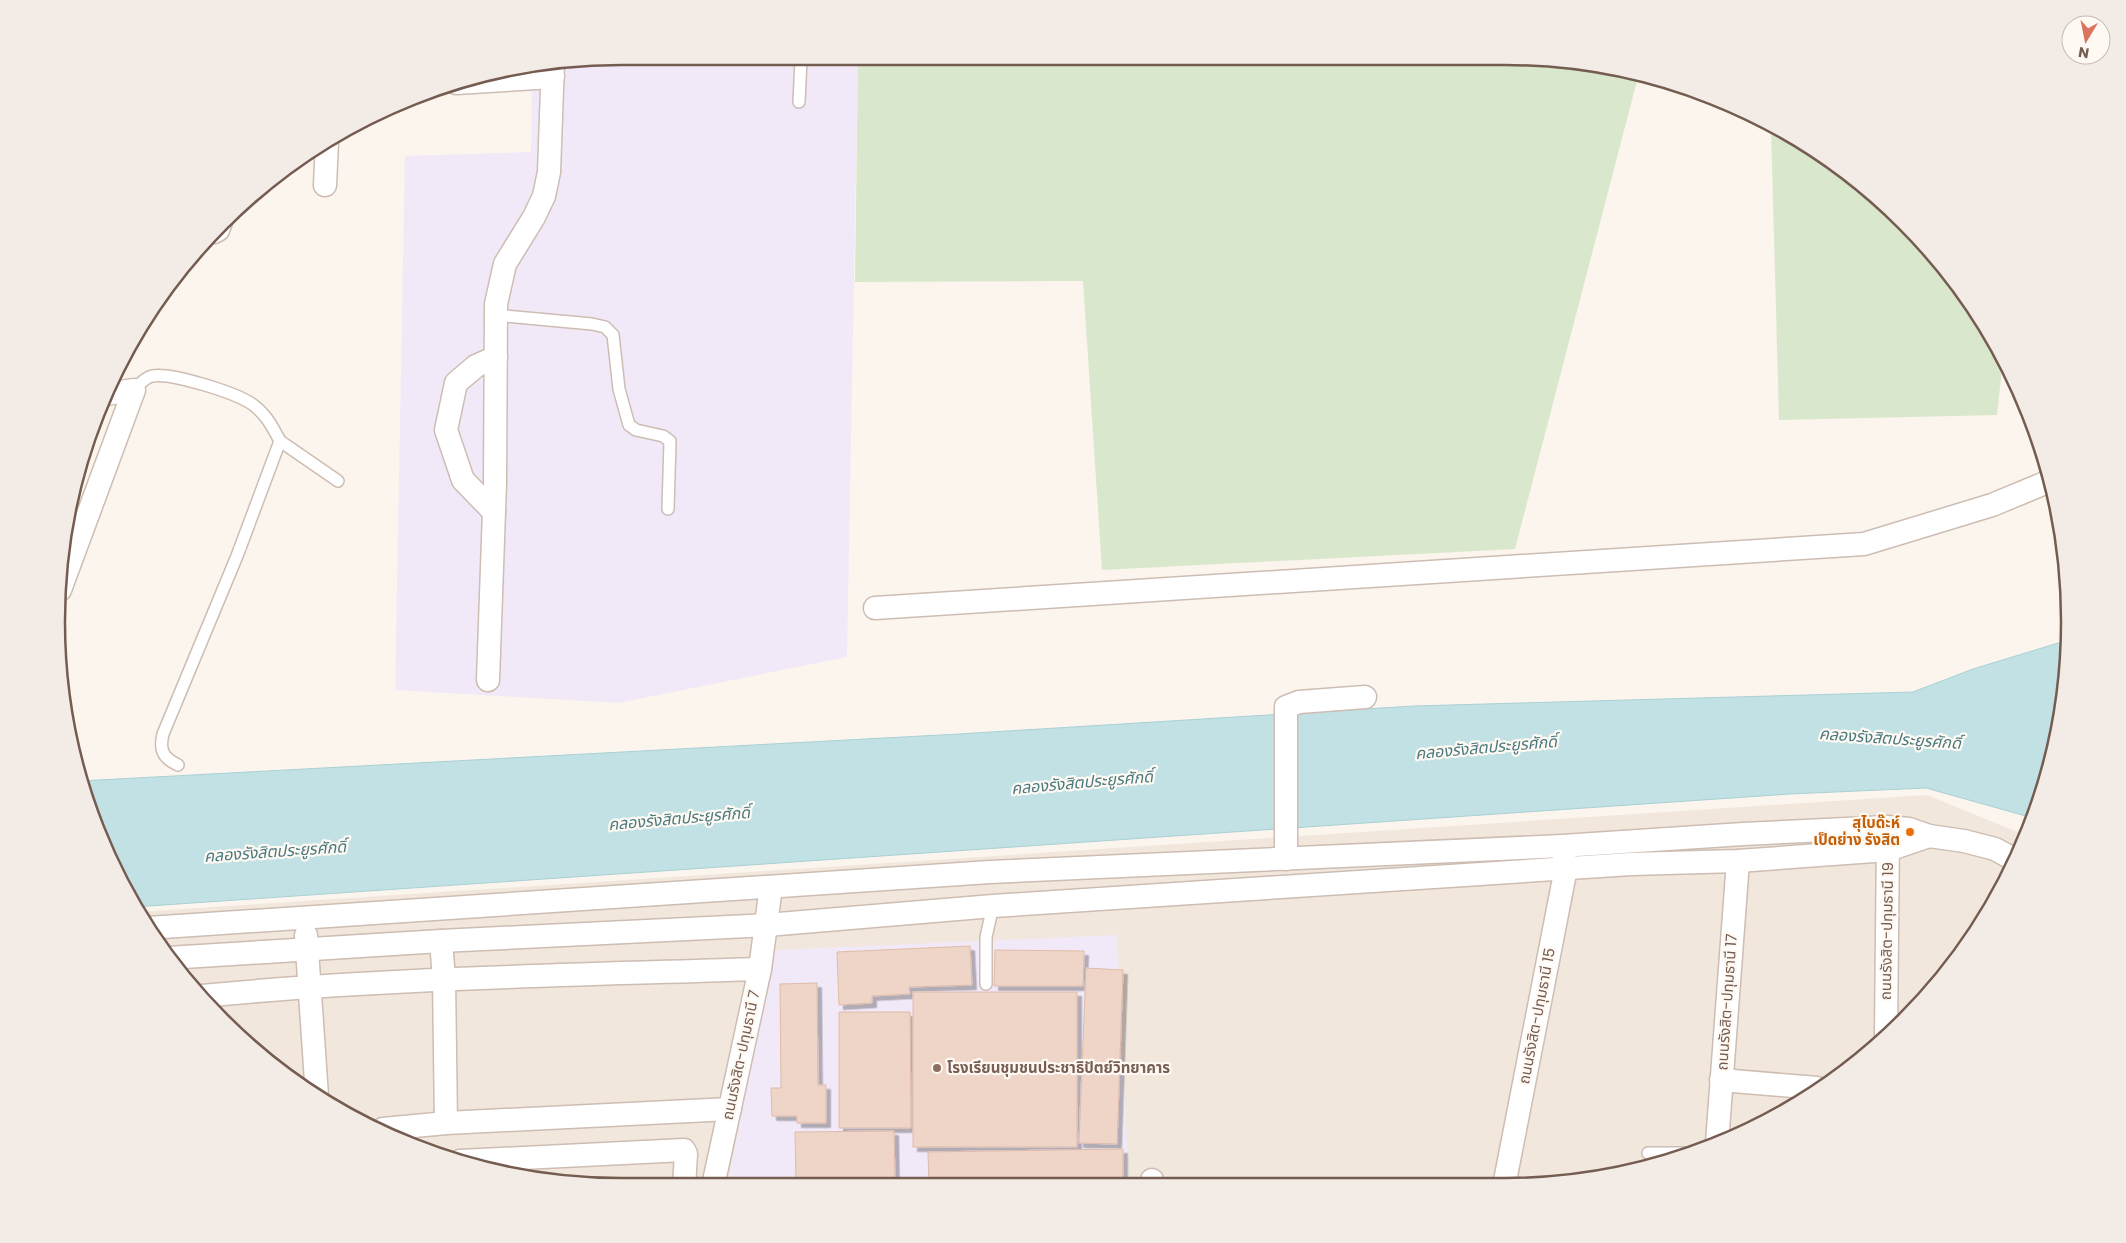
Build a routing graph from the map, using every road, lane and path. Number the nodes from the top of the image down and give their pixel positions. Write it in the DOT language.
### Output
graph roads {
  1 [pos="801,65"];
  2 [pos="553,69"];
  3 [pos="799,102"];
  4 [pos="327,150"];
  5 [pos="325,185"];
  6 [pos="495,315"];
  7 [pos="496,357"];
  8 [pos="134,390"];
  9 [pos="114,393"];
  10 [pos="280,440"];
  11 [pos="338,481"];
  12 [pos="2043,484"];
  13 [pos="668,508"];
  14 [pos="494,512"];
  15 [pos="68,569"];
  16 [pos="875,608"];
  17 [pos="488,680"];
  18 [pos="1365,697"];
  19 [pos="178,765"];
  20 [pos="1888,828"];
  21 [pos="1929,836"];
  22 [pos="1562,846"];
  23 [pos="1287,849"];
  24 [pos="1888,850"];
  25 [pos="2009,857"];
  26 [pos="1738,861"];
  27 [pos="1566,868"];
  28 [pos="771,887"];
  29 [pos="993,906"];
  30 [pos="304,917"];
  31 [pos="767,924"];
  32 [pos="157,927"];
  33 [pos="441,942"];
  34 [pos="308,950"];
  35 [pos="178,957"];
  36 [pos="760,968"];
  37 [pos="444,979"];
  38 [pos="986,984"];
  39 [pos="310,986"];
  40 [pos="210,995"];
  41 [pos="1886,1026"];
  42 [pos="1721,1080"];
  43 [pos="316,1087"];
  44 [pos="1809,1087"];
  45 [pos="730,1109"];
  46 [pos="446,1123"];
  47 [pos="391,1128"];
  48 [pos="1717,1136"];
  49 [pos="1648,1153"];
  50 [pos="1668,1153"];
  51 [pos="503,1164"];
  52 [pos="684,1178"];
  53 [pos="715,1178"];
  54 [pos="1506,1178"];
  1 -- 3 [label="lane"];
  2 -- 6 [label="street"];
  4 -- 5 [label="street"];
  6 -- 7 [label="street"];
  6 -- 13 [label="lane"];
  7 -- 14 [label="street"];
  7 -- 14 [label="street"];
  8 -- 9 [label="street"];
  8 -- 10 [label="lane"];
  8 -- 15 [label="street"];
  10 -- 11 [label="lane"];
  10 -- 19 [label="lane"];
  12 -- 16 [label="street"];
  14 -- 17 [label="street"];
  18 -- 23 [label="street"];
  20 -- 21 [label="street"];
  20 -- 22 [label="street"];
  20 -- 24 [label="street, ถนนรังสิต-ปทุมธานี 19"];
  21 -- 24 [label="street"];
  21 -- 25 [label="street"];
  22 -- 23 [label="street"];
  22 -- 27 [label="street, ถนนรังสิต-ปทุมธานี 15"];
  23 -- 28 [label="street"];
  24 -- 26 [label="street"];
  24 -- 41 [label="street, ถนนรังสิต-ปทุมธานี 19"];
  26 -- 27 [label="street"];
  26 -- 42 [label="street, ถนนรังสิต-ปทุมธานี 17"];
  27 -- 29 [label="street"];
  27 -- 54 [label="street, ถนนรังสิต-ปทุมธานี 15"];
  28 -- 30 [label="street"];
  28 -- 31 [label="street, ถนนรังสิต-ปทุมธานี 7"];
  29 -- 31 [label="street"];
  29 -- 38 [label="lane"];
  30 -- 32 [label="street"];
  30 -- 34 [label="street"];
  31 -- 33 [label="street"];
  31 -- 36 [label="street, ถนนรังสิต-ปทุมธานี 7"];
  33 -- 34 [label="street"];
  33 -- 37 [label="street"];
  34 -- 35 [label="street"];
  34 -- 39 [label="street"];
  36 -- 37 [label="street"];
  36 -- 45 [label="street, ถนนรังสิต-ปทุมธานี 7"];
  37 -- 39 [label="street"];
  37 -- 46 [label="street"];
  39 -- 40 [label="street"];
  39 -- 43 [label="street"];
  42 -- 44 [label="street"];
  42 -- 48 [label="street, ถนนรังสิต-ปทุมธานี 17"];
  45 -- 46 [label="street"];
  45 -- 53 [label="street, ถนนรังสิต-ปทุมธานี 7"];
  46 -- 47 [label="street"];
  49 -- 50 [label="lane"];
  51 -- 52 [label="street"];
}
